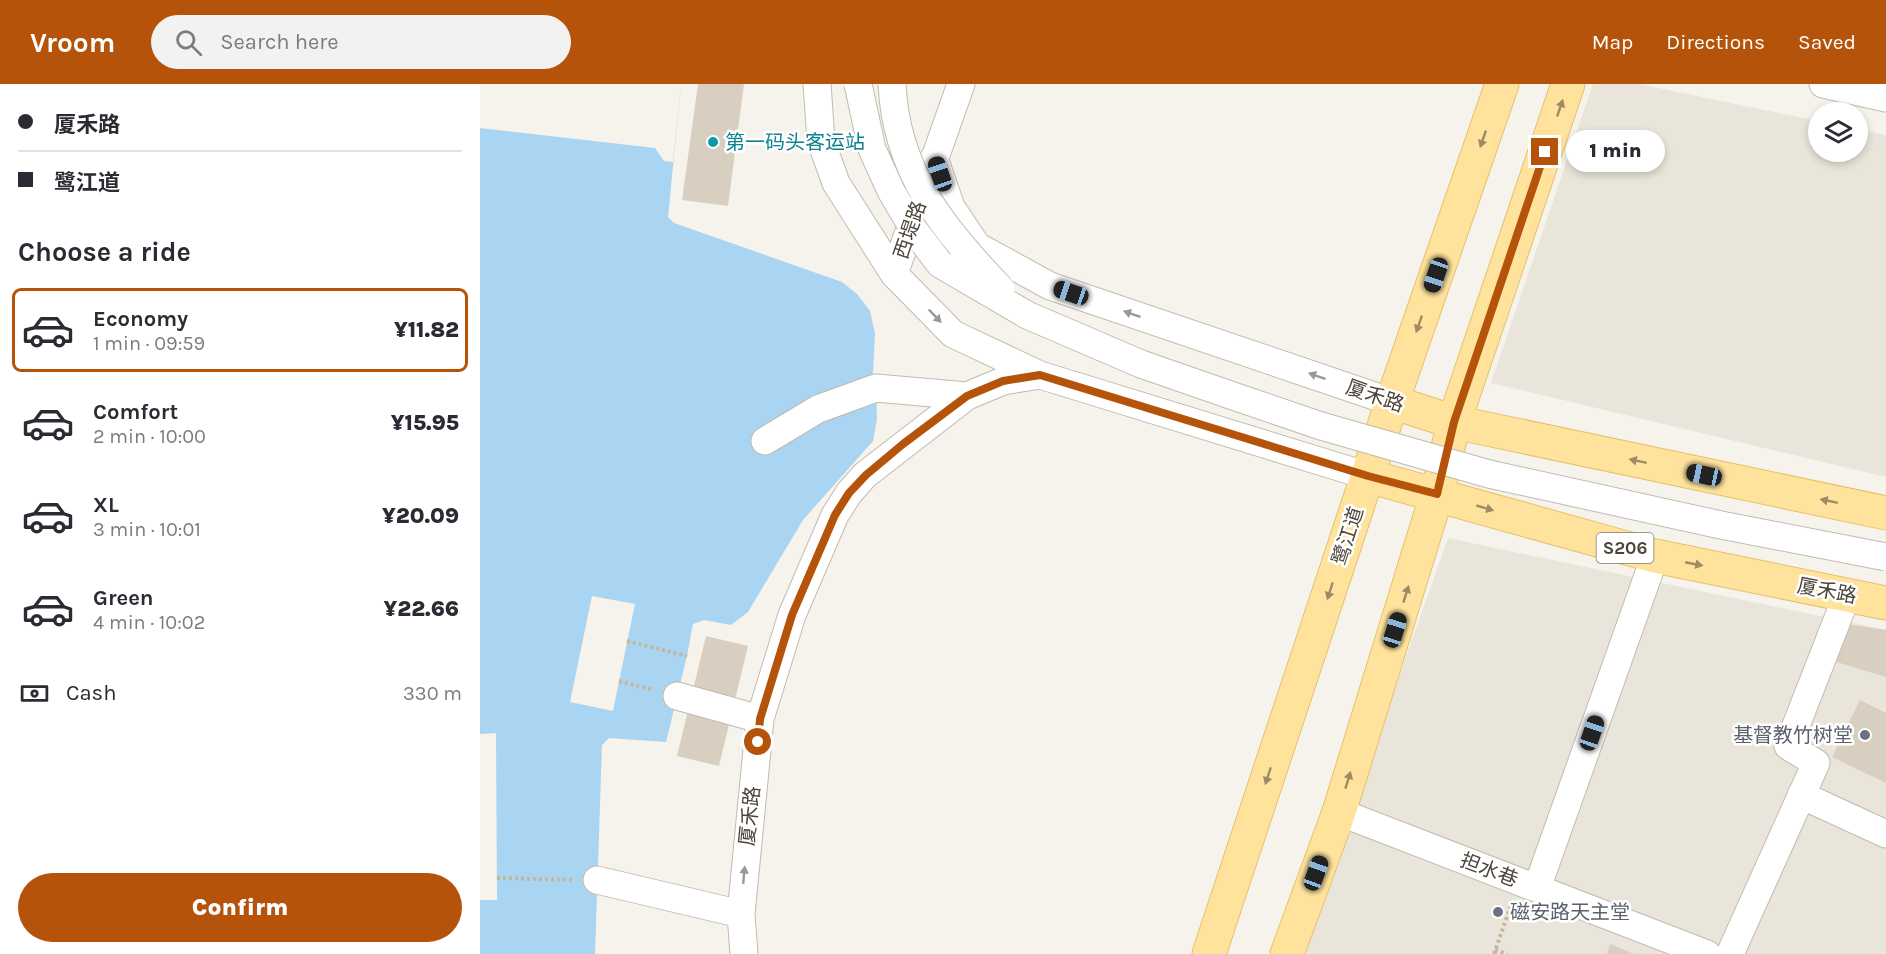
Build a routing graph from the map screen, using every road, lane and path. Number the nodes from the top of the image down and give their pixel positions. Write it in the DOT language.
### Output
graph roads {
  1 [pos="817,84"];
  2 [pos="858,84"];
  3 [pos="892,84"];
  4 [pos="961,84"];
  5 [pos="1502,84"];
  6 [pos="1568,84"];
  7 [pos="1835,85"];
  8 [pos="1886,98"];
  9 [pos="934,158"];
  10 [pos="894,274"];
  11 [pos="1027,315"];
  12 [pos="1040,375"];
  13 [pos="967,396"];
  14 [pos="1392,402"];
  15 [pos="1454,422"];
  16 [pos="765,441"];
  17 [pos="1368,476"];
  18 [pos="1437,494"];
  19 [pos="1886,513"];
  20 [pos="1655,556"];
  21 [pos="1886,557"];
  22 [pos="1847,595"];
  23 [pos="1886,603"];
  24 [pos="627,640"];
  25 [pos="687,656"];
  26 [pos="619,681"];
  27 [pos="677,696"];
  28 [pos="760,719"];
  29 [pos="1801,795"];
  30 [pos="1339,812"];
  31 [pos="1886,834"];
  32 [pos="497,878"];
  33 [pos="597,880"];
  34 [pos="1528,885"];
  35 [pos="741,914"];
  36 [pos="1495,952"];
  37 [pos="744,954"];
  38 [pos="1209,954"];
  39 [pos="1287,954"];
  40 [pos="1507,954"];
  41 [pos="1707,954"];
  42 [pos="1730,954"];
  1 -- 10 [label="street, 厦禾路"];
  2 -- 11 [label="street, bridge"];
  3 -- 11 [label="street, bridge"];
  4 -- 9 [label="street, 西堤路"];
  5 -- 14 [label="main road, 鹭江道, one-way"];
  15 -- 6 [label="main road, one-way"];
  7 -- 8 [label="street"];
  9 -- 10 [label="street, 西堤路"];
  14 -- 9 [label="street, 厦禾路, one-way"];
  10 -- 12 [label="street, 厦禾路 / S206, one-way"];
  11 -- 21 [label="street, bridge"];
  12 -- 13 [label="street, 厦禾路"];
  12 -- 17 [label="street, 厦禾路 / S206"];
  13 -- 16 [label="street"];
  13 -- 28 [label="street, 厦禾路"];
  14 -- 15 [label="main road, 厦禾路"];
  14 -- 17 [label="main road, 鹭江道"];
  15 -- 18 [label="main road"];
  19 -- 15 [label="main road, 厦禾路, one-way"];
  17 -- 18 [label="main road, 厦禾路 / S206"];
  17 -- 38 [label="main road, 鹭江道, one-way"];
  18 -- 20 [label="main road, 厦禾路 / S206, one-way"];
  30 -- 18 [label="main road, one-way"];
  20 -- 22 [label="main road, 厦禾路 / S206, one-way"];
  20 -- 34 [label="street"];
  22 -- 23 [label="main road, 厦禾路 / S206"];
  22 -- 29 [label="street"];
  24 -- 25 [label="path"];
  26 -- 27 [label="path"];
  27 -- 28 [label="street"];
  35 -- 28 [label="street, 厦禾路, one-way"];
  29 -- 31 [label="street"];
  29 -- 42 [label="street"];
  30 -- 34 [label="street, 担水巷"];
  30 -- 39 [label="main road"];
  32 -- 33 [label="path"];
  33 -- 35 [label="street"];
  34 -- 36 [label="path"];
  34 -- 41 [label="street, 担水巷"];
  35 -- 37 [label="street, 厦禾路"];
  36 -- 40 [label="path"];
}
